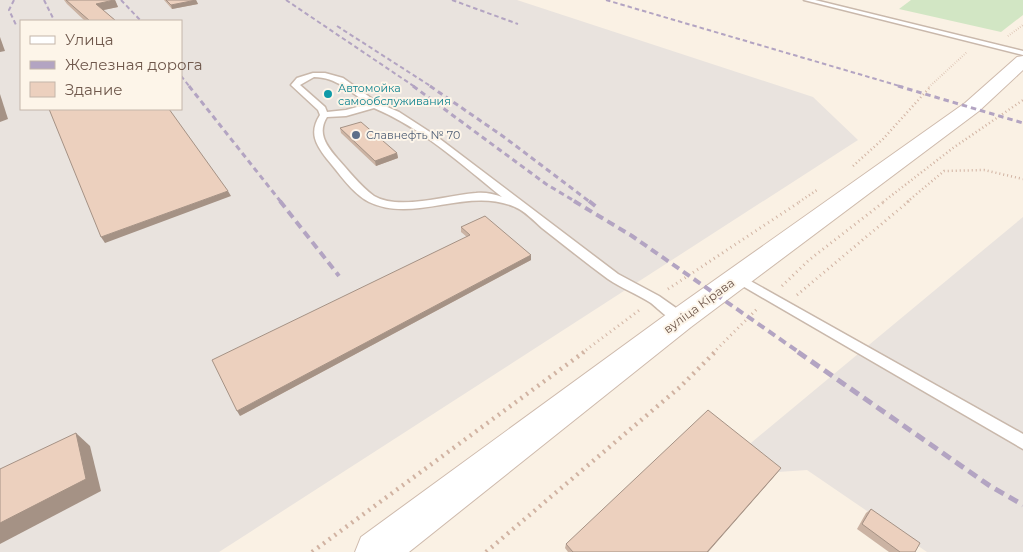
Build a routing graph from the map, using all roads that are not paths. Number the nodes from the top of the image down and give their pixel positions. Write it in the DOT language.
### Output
graph roads {
  1 [pos="807,0"];
  2 [pos="1023,53"];
  3 [pos="1023,61"];
  4 [pos="375,105"];
  5 [pos="324,115"];
  6 [pos="520,205"];
  7 [pos="738,278"];
  8 [pos="681,319"];
  9 [pos="1023,442"];
  10 [pos="376,552"];
  1 -- 2 [label="lane"];
  3 -- 7 [label="main road, вуліца Кірава"];
  4 -- 5 [label="lane"];
  4 -- 5 [label="lane"];
  4 -- 6 [label="lane"];
  5 -- 6 [label="lane"];
  6 -- 8 [label="lane"];
  7 -- 8 [label="main road, вуліца Кірава"];
  7 -- 9 [label="lane"];
  8 -- 10 [label="main road, вуліца Кірава"];
}
